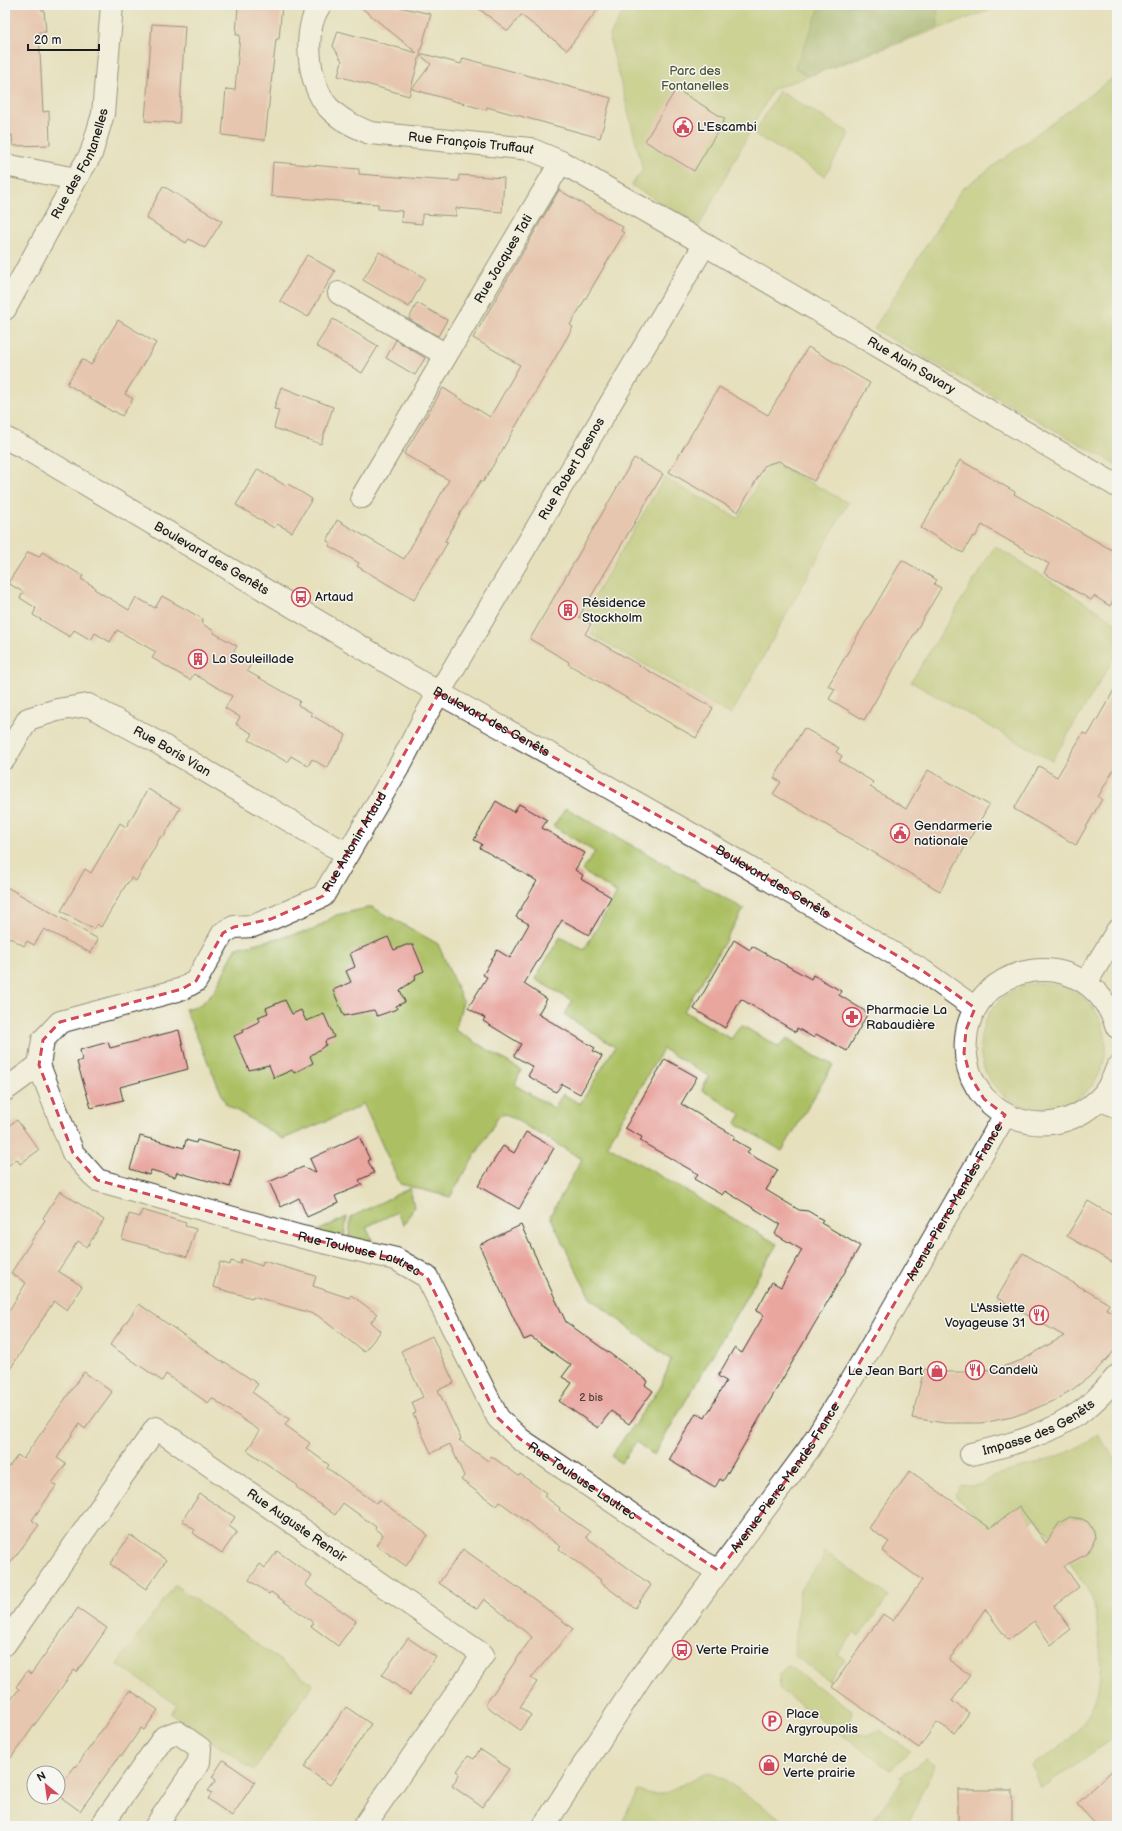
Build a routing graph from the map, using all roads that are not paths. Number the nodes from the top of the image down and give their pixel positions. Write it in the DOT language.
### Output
graph roads {
  1 [pos="112,5"];
  2 [pos="320,5"];
  3 [pos="561,162"];
  4 [pos="5,165"];
  5 [pos="76,179"];
  6 [pos="705,244"];
  7 [pos="339,292"];
  8 [pos="5,309"];
  9 [pos="446,355"];
  10 [pos="5,438"];
  11 [pos="1117,486"];
  12 [pos="362,497"];
  13 [pos="439,693"];
  14 [pos="5,758"];
  15 [pos="348,853"];
  16 [pos="1117,931"];
  17 [pos="1086,983"];
  18 [pos="975,1008"];
  19 [pos="1117,1027"];
  20 [pos="39,1065"];
  21 [pos="1117,1068"];
  22 [pos="5,1090"];
  23 [pos="1108,1103"];
  24 [pos="1005,1115"];
  25 [pos="1117,1376"];
  26 [pos="971,1454"];
  27 [pos="719,1571"];
  28 [pos="5,1644"];
  29 [pos="101,1826"];
  30 [pos="156,1826"];
  31 [pos="364,1826"];
  32 [pos="544,1826"];
  1 -- 5 [label="street, Rue des Fontanelles"];
  2 -- 3 [label="street, Rue François Truffaut"];
  3 -- 6 [label="street, Rue François Truffaut"];
  3 -- 9 [label="street, Rue Jacques Tati"];
  4 -- 5 [label="street"];
  5 -- 8 [label="street, Rue des Fontanelles"];
  6 -- 11 [label="street, Rue Alain Savary"];
  6 -- 13 [label="street, Rue Robert Desnos"];
  7 -- 9 [label="street"];
  9 -- 12 [label="street, Rue Jacques Tati"];
  10 -- 13 [label="street, Boulevard des Genêts"];
  13 -- 15 [label="street, Rue Antonin Artaud"];
  13 -- 18 [label="street, Boulevard des Genêts"];
  14 -- 15 [label="street, Rue Boris Vian"];
  15 -- 20 [label="street, Rue Antonin Artaud"];
  16 -- 17 [label="street"];
  17 -- 18 [label="street"];
  17 -- 19 [label="street"];
  18 -- 24 [label="street"];
  20 -- 22 [label="street"];
  20 -- 27 [label="street, Rue Toulouse Lautrec"];
  21 -- 23 [label="street"];
  23 -- 24 [label="street"];
  24 -- 27 [label="street, Avenue Pierre Mendès France"];
  25 -- 26 [label="street, Impasse des Genêts"];
  27 -- 32 [label="street, Avenue Pierre Mendès France"];
  28 -- 31 [label="street, Rue Auguste Renoir"];
  29 -- 30 [label="street"];
}
